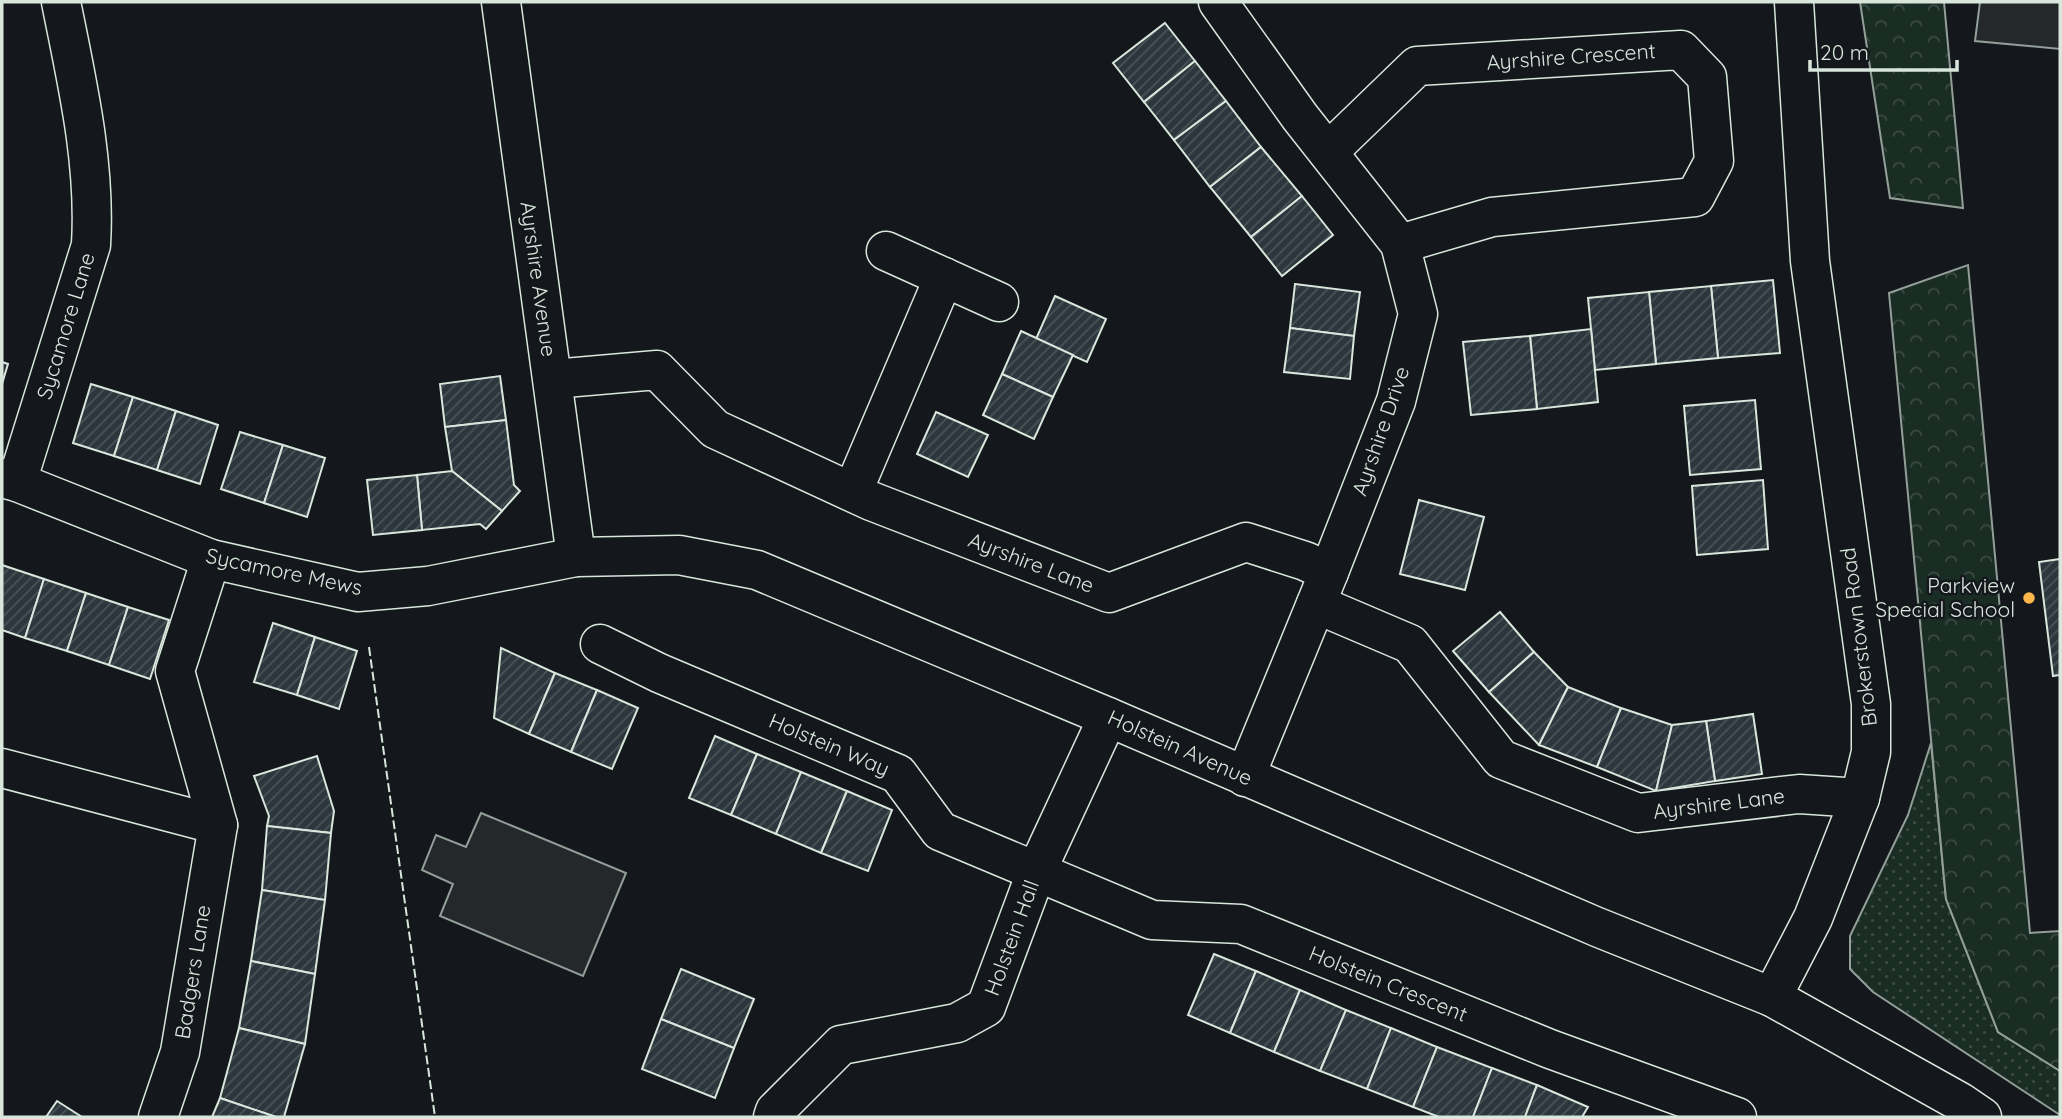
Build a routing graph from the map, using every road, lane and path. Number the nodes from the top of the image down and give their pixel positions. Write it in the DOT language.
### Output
graph roads {
  1 [pos="61,2"];
  2 [pos="501,2"];
  3 [pos="1218,2"];
  4 [pos="1794,2"];
  5 [pos="1328,152"];
  6 [pos="1400,244"];
  7 [pos="887,251"];
  8 [pos="944,277"];
  9 [pos="999,302"];
  10 [pos="553,379"];
  11 [pos="9,480"];
  12 [pos="853,491"];
  13 [pos="576,557"];
  14 [pos="211,559"];
  15 [pos="1323,588"];
  16 [pos="600,644"];
  17 [pos="1108,717"];
  18 [pos="2,768"];
  19 [pos="1245,777"];
  20 [pos="1860,798"];
  21 [pos="218,825"];
  22 [pos="1037,870"];
  23 [pos="1772,997"];
  24 [pos="1964,1112"];
  25 [pos="159,1117"];
  26 [pos="773,1117"];
  27 [pos="1737,1117"];
  1 -- 11 [label="street, Sycamore Lane"];
  2 -- 10 [label="street, Ayrshire Avenue"];
  3 -- 5 [label="street, Ayrshire Drive"];
  4 -- 20 [label="street, Brokerstown Road"];
  5 -- 6 [label="street, Ayrshire Drive"];
  5 -- 6 [label="street, Ayrshire Crescent"];
  6 -- 15 [label="street, Ayrshire Drive"];
  7 -- 8 [label="street"];
  8 -- 9 [label="street"];
  8 -- 12 [label="street"];
  10 -- 12 [label="street, Ayrshire Lane"];
  10 -- 13 [label="street, Ayrshire Avenue"];
  11 -- 14 [label="street, Sycamore Mews"];
  12 -- 15 [label="street, Ayrshire Lane"];
  13 -- 14 [label="street, Sycamore Mews"];
  13 -- 17 [label="street, Holstein Avenue"];
  14 -- 21 [label="street, Badgers Lane"];
  15 -- 19 [label="street, Ayrshire Drive"];
  15 -- 20 [label="street, Ayrshire Lane"];
  16 -- 22 [label="street, Holstein Way"];
  17 -- 19 [label="street, Holstein Avenue"];
  17 -- 22 [label="street, Holstein Hall"];
  18 -- 21 [label="street"];
  19 -- 23 [label="street, Holstein Avenue"];
  20 -- 23 [label="street, Brokerstown Road"];
  21 -- 25 [label="street, Badgers Lane"];
  22 -- 26 [label="street, Holstein Hall"];
  22 -- 27 [label="street, Holstein Crescent"];
  23 -- 24 [label="street"];
}
